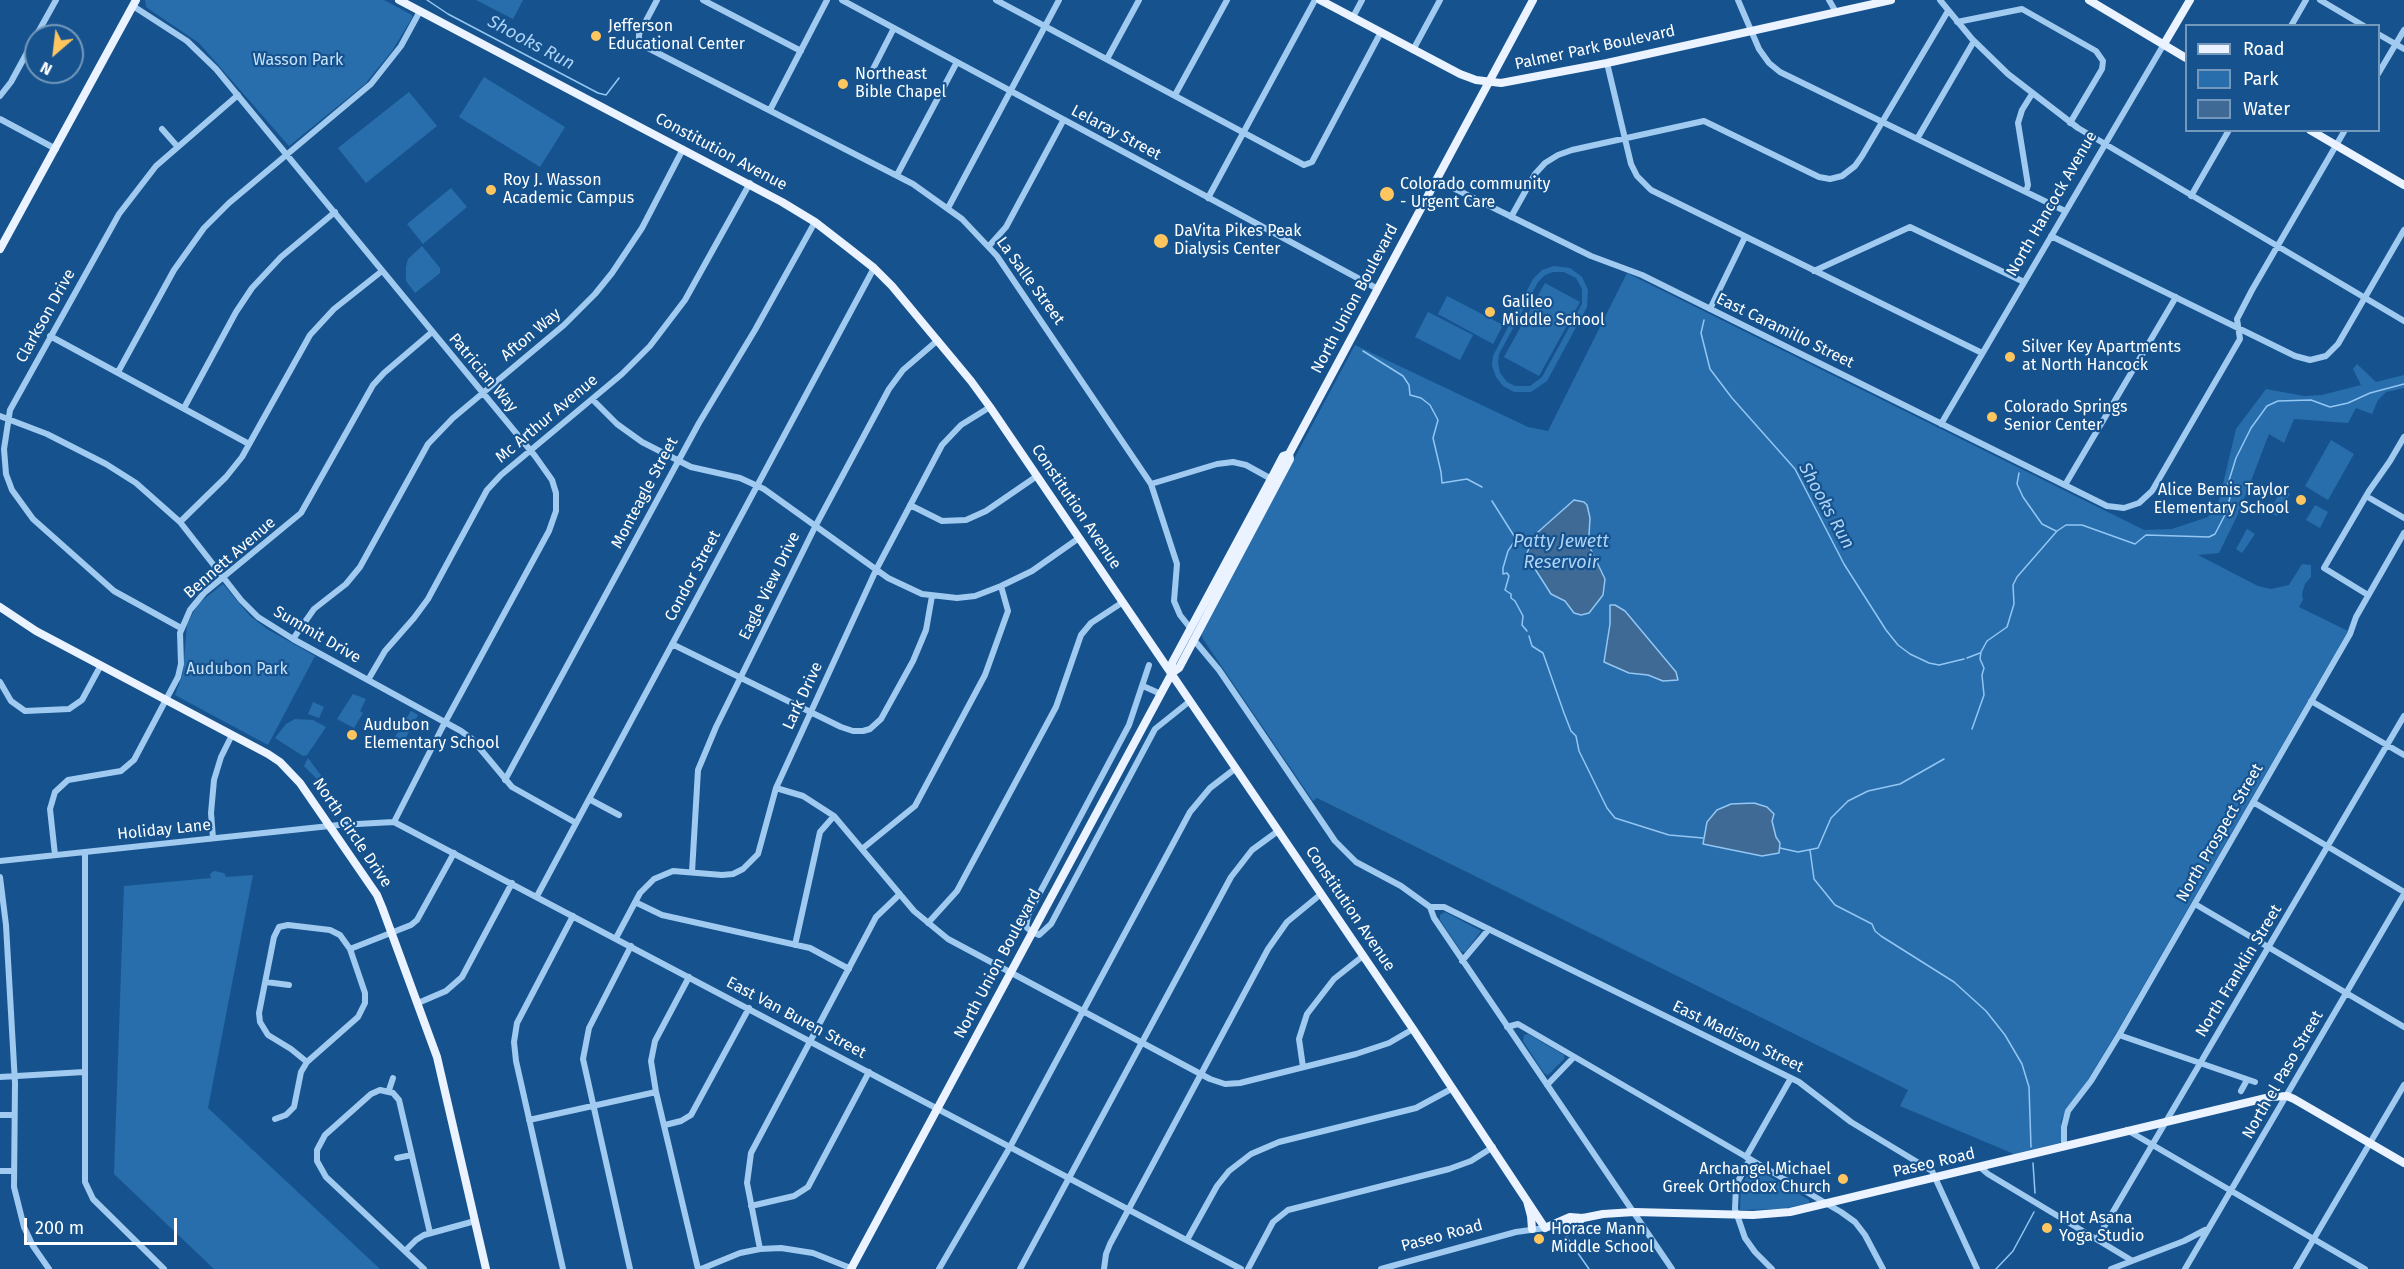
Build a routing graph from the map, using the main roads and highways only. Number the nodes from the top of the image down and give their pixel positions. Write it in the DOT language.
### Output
graph roads {
  1 [pos="399,0"];
  2 [pos="1320,0"];
  3 [pos="1533,0"];
  4 [pos="1891,0"];
  5 [pos="2089,0"];
  6 [pos="2190,0"];
  7 [pos="135,3"];
  8 [pos="2164,44"];
  9 [pos="2185,57"];
  10 [pos="1489,83"];
  11 [pos="2313,132"];
  12 [pos="2404,185"];
  13 [pos="0,249"];
  14 [pos="1274,481"];
  15 [pos="0,608"];
  16 [pos="1172,673"];
  17 [pos="2404,1163"];
  18 [pos="1526,1195"];
  19 [pos="1532,1205"];
  20 [pos="1570,1217"];
  21 [pos="1584,1218"];
  22 [pos="1545,1228"];
  23 [pos="1532,1229"];
  24 [pos="486,1269"];
  25 [pos="852,1269"];
  1 -- 16 [label="main road, Constitution Avenue"];
  2 -- 10 [label="main road, Palmer Park Boulevard"];
  3 -- 10 [label="main road, North Union Boulevard"];
  4 -- 10 [label="main road, Palmer Park Boulevard"];
  5 -- 8 [label="main road"];
  6 -- 8 [label="main road, North Hancock Avenue"];
  7 -- 13 [label="main road"];
  8 -- 9 [label="main road"];
  10 -- 14 [label="main road, North Union Boulevard"];
  11 -- 12 [label="main road"];
  14 -- 16 [label="main road, North Union Boulevard"];
  14 -- 16 [label="main road, North Union Boulevard"];
  15 -- 24 [label="main road, North Circle Drive"];
  16 -- 18 [label="main road, Constitution Avenue"];
  16 -- 25 [label="main road, North Union Boulevard"];
  17 -- 21 [label="main road, Paseo Road"];
  18 -- 19 [label="main road, Constitution Avenue"];
  18 -- 23 [label="main road"];
  19 -- 20 [label="main road"];
  19 -- 22 [label="main road, Constitution Avenue"];
  20 -- 21 [label="main road, Paseo Road"];
  20 -- 22 [label="main road, Paseo Road"];
  21 -- 22 [label="main road, Paseo Road"];
}
